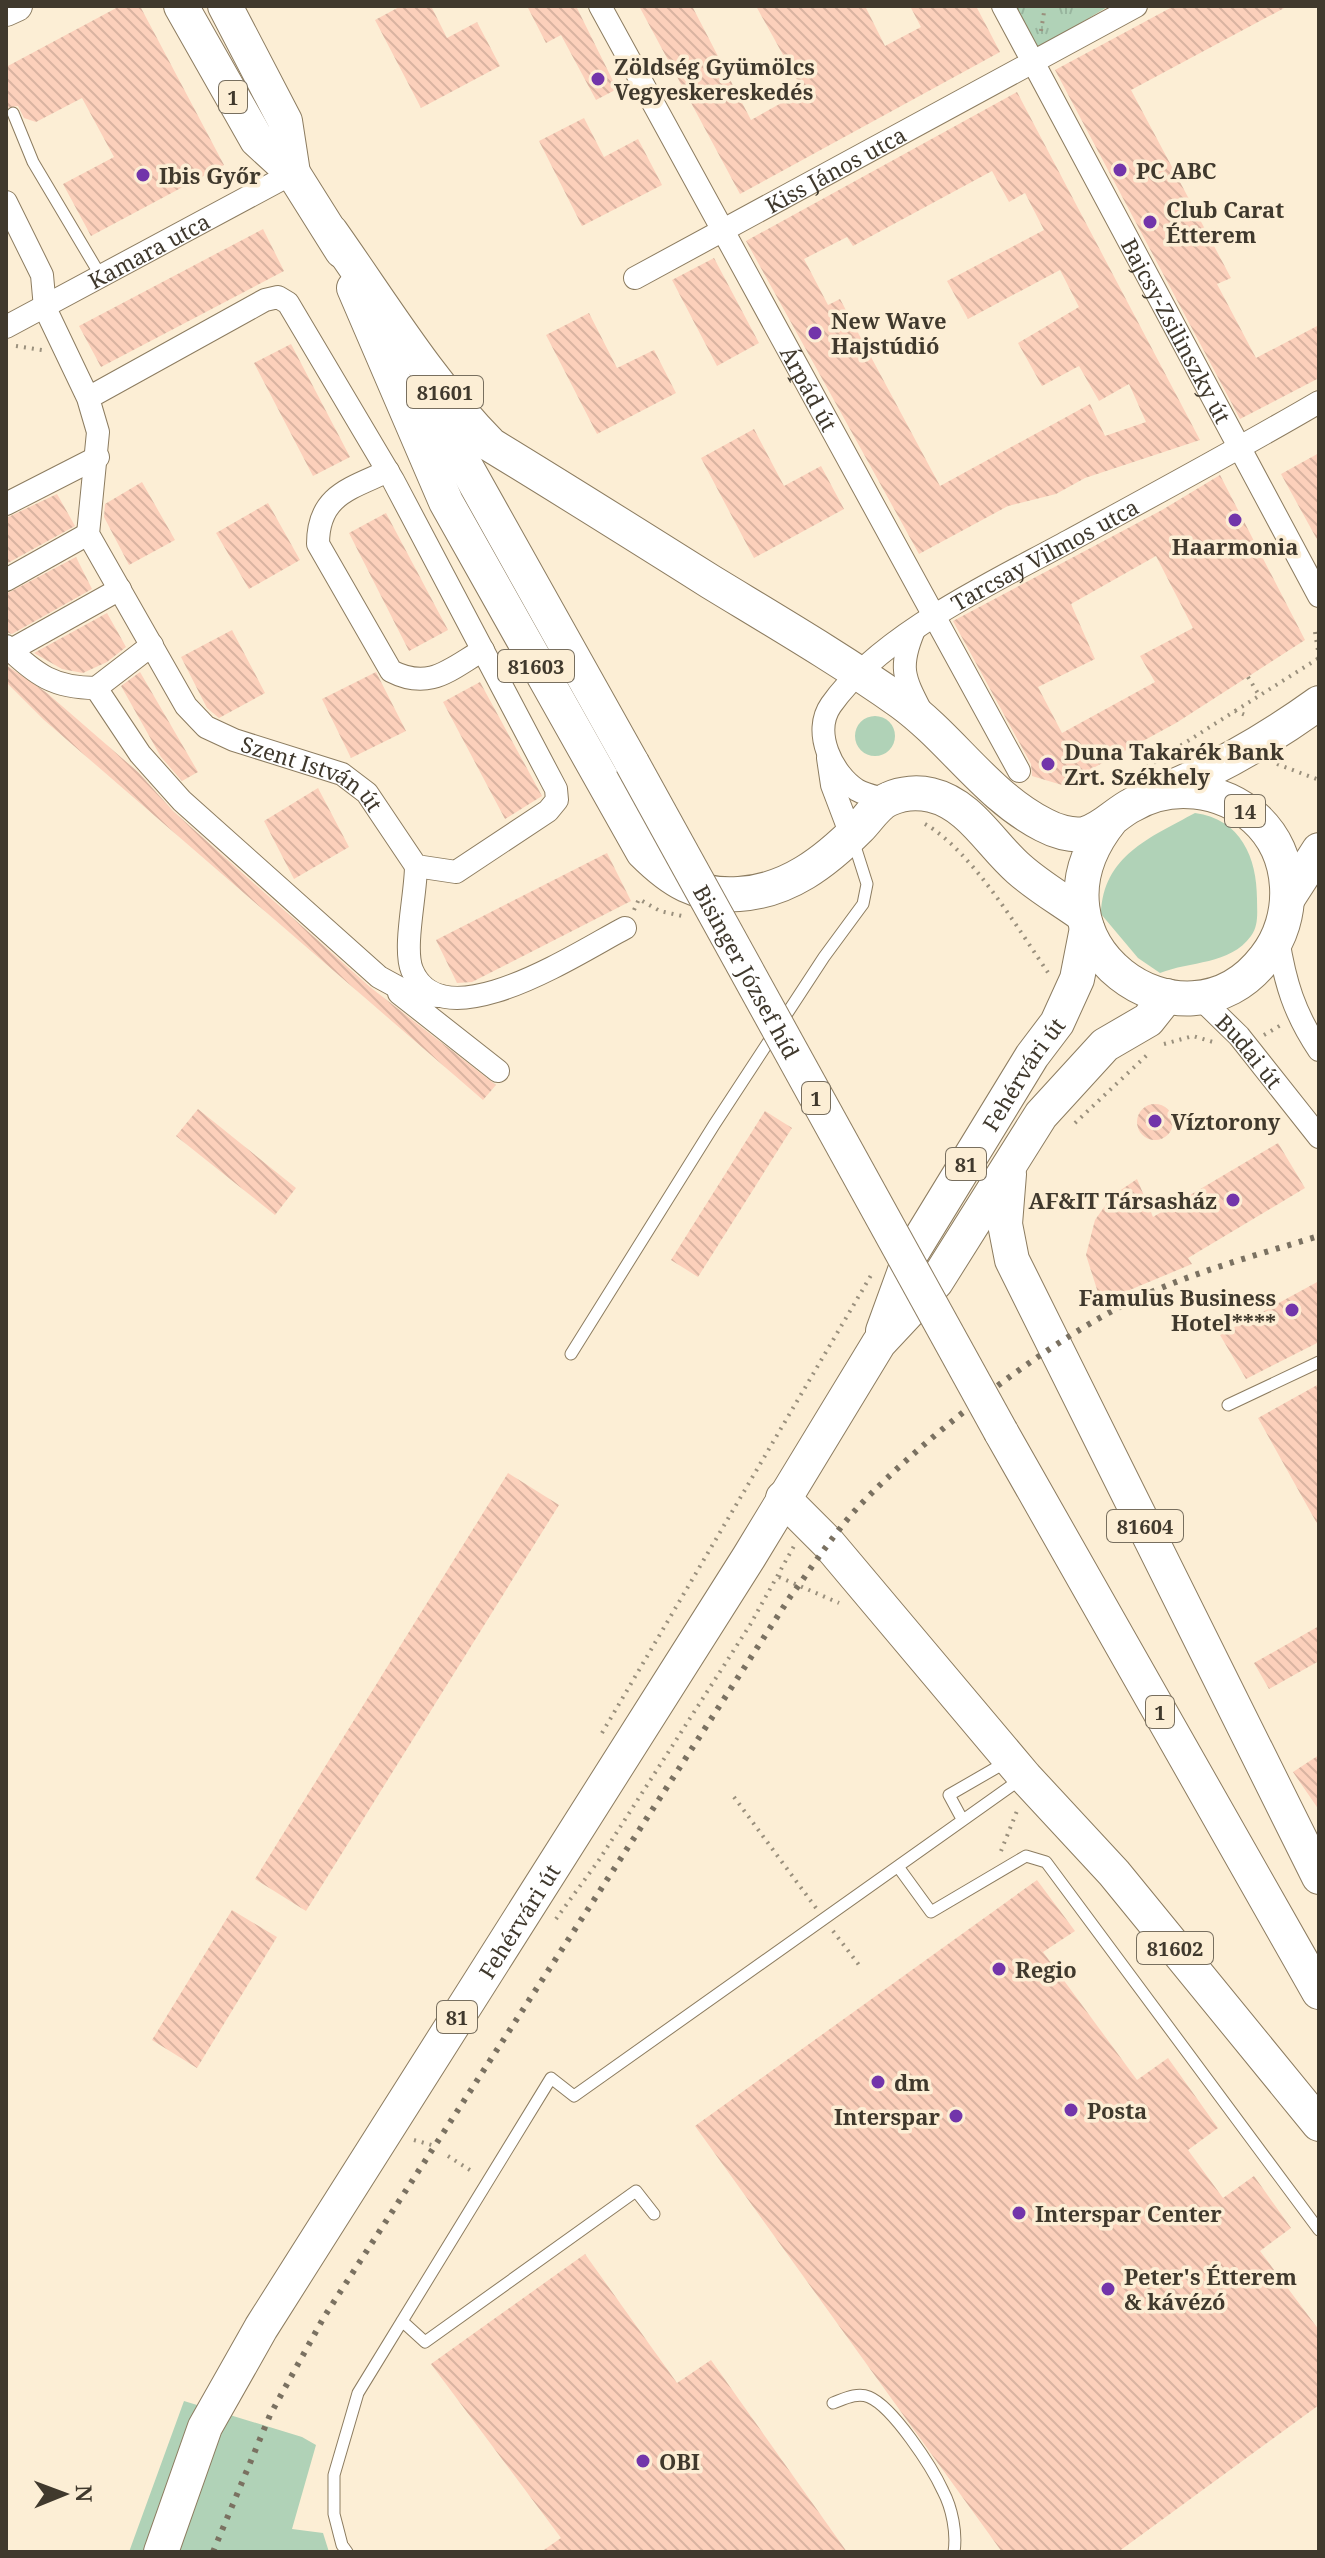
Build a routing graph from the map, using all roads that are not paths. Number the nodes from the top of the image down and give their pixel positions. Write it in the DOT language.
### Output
graph roads {
  1 [pos="17,6"];
  2 [pos="225,6"];
  3 [pos="600,6"];
  4 [pos="1003,6"];
  5 [pos="1136,6"];
  6 [pos="182,8"];
  7 [pos="6,11"];
  8 [pos="1036,64"];
  9 [pos="13,113"];
  10 [pos="293,173"];
  11 [pos="6,202"];
  12 [pos="723,231"];
  13 [pos="331,232"];
  14 [pos="102,278"];
  15 [pos="635,278"];
  16 [pos="45,308"];
  17 [pos="6,327"];
  18 [pos="88,398"];
  19 [pos="1319,402"];
  20 [pos="1242,447"];
  21 [pos="98,457"];
  22 [pos="388,471"];
  23 [pos="6,504"];
  24 [pos="88,534"];
  25 [pos="6,580"];
  26 [pos="120,589"];
  27 [pos="1319,596"];
  28 [pos="936,613"];
  29 [pos="914,629"];
  30 [pos="152,645"];
  31 [pos="8,648"];
  32 [pos="483,650"];
  33 [pos="861,674"];
  34 [pos="96,688"];
  35 [pos="1319,703"];
  36 [pos="925,719"];
  37 [pos="827,752"];
  38 [pos="1019,771"];
  39 [pos="1150,796"];
  40 [pos="886,800"];
  41 [pos="1111,820"];
  42 [pos="851,835"];
  43 [pos="1319,850"];
  44 [pos="416,866"];
  45 [pos="1288,898"];
  46 [pos="1085,922"];
  47 [pos="625,928"];
  48 [pos="1278,939"];
  49 [pos="379,977"];
  50 [pos="440,996"];
  51 [pos="1183,996"];
  52 [pos="1319,1050"];
  53 [pos="498,1071"];
  54 [pos="1297,1108"];
  55 [pos="1319,1120"];
  56 [pos="1319,1137"];
  57 [pos="1010,1167"];
  58 [pos="879,1343"];
  59 [pos="571,1354"];
  60 [pos="1319,1362"];
  61 [pos="1228,1405"];
  62 [pos="794,1509"];
  63 [pos="1017,1768"];
  64 [pos="962,1819"];
  65 [pos="899,1868"];
  66 [pos="1319,1877"];
  67 [pos="1319,1992"];
  68 [pos="1319,2124"];
  69 [pos="654,2214"];
  70 [pos="1319,2230"];
  71 [pos="402,2321"];
  72 [pos="833,2403"];
  73 [pos="161,2552"];
  74 [pos="347,2552"];
  75 [pos="954,2552"];
  1 -- 7 [label="street"];
  2 -- 10 [label="main road, 1"];
  3 -- 12 [label="street, Árpád út"];
  4 -- 8 [label="street, Bajcsy-Zsilinszky út"];
  5 -- 8 [label="street, Kiss János utca"];
  6 -- 10 [label="main road, 1"];
  8 -- 12 [label="street, Kiss János utca"];
  8 -- 20 [label="street, Bajcsy-Zsilinszky út"];
  9 -- 14 [label="lane"];
  10 -- 13 [label="main road, 1"];
  10 -- 14 [label="street, Kamara utca"];
  11 -- 16 [label="street"];
  12 -- 15 [label="street, Kiss János utca"];
  12 -- 28 [label="street, Árpád út"];
  13 -- 33 [label="main road, 81601"];
  13 -- 42 [label="main road, 81603"];
  13 -- 67 [label="main road, Bisinger József híd / 1, bridge"];
  14 -- 16 [label="street, Kamara utca"];
  16 -- 17 [label="street, Kamara utca"];
  16 -- 18 [label="street"];
  18 -- 21 [label="street"];
  18 -- 22 [label="street"];
  19 -- 20 [label="street, Tarcsay Vilmos utca"];
  20 -- 27 [label="street, Bajcsy-Zsilinszky út"];
  20 -- 28 [label="street, Tarcsay Vilmos utca"];
  21 -- 23 [label="street"];
  21 -- 24 [label="street"];
  22 -- 32 [label="street"];
  22 -- 32 [label="street"];
  24 -- 25 [label="street"];
  24 -- 26 [label="street, Szent István út"];
  26 -- 30 [label="street, Szent István út"];
  26 -- 31 [label="street"];
  28 -- 29 [label="street, Tarcsay Vilmos utca"];
  28 -- 38 [label="street, Árpád út"];
  29 -- 33 [label="street, Tarcsay Vilmos utca"];
  29 -- 36 [label="street"];
  30 -- 34 [label="street"];
  30 -- 44 [label="street, Szent István út"];
  31 -- 34 [label="street"];
  32 -- 44 [label="street"];
  33 -- 36 [label="main road, 81601"];
  33 -- 37 [label="street, Tarcsay Vilmos utca"];
  34 -- 49 [label="street"];
  35 -- 39 [label="main road, 14"];
  36 -- 41 [label="main road, 81601"];
  37 -- 40 [label="street"];
  37 -- 42 [label="street, Tarcsay Vilmos utca"];
  39 -- 41 [label="main road, 14"];
  39 -- 45 [label="main road, 14"];
  40 -- 42 [label="main road, 81603"];
  40 -- 46 [label="main road"];
  41 -- 46 [label="main road, 14"];
  42 -- 59 [label="lane"];
  43 -- 45 [label="main road, 14"];
  44 -- 50 [label="street"];
  45 -- 48 [label="main road, 14"];
  46 -- 51 [label="main road"];
  46 -- 58 [label="main road, Fehérvári út / 81"];
  47 -- 50 [label="street"];
  48 -- 51 [label="main road, 14"];
  48 -- 52 [label="street"];
  49 -- 50 [label="street"];
  49 -- 53 [label="street"];
  51 -- 54 [label="street, Budai út"];
  51 -- 57 [label="main road, Fehérvári út / 81"];
  54 -- 55 [label="street, Budai út"];
  54 -- 56 [label="street, Budai út"];
  57 -- 58 [label="main road, Fehérvári út / 81"];
  57 -- 66 [label="main road, 81604"];
  58 -- 62 [label="main road, Fehérvári út / 81"];
  60 -- 61 [label="lane"];
  62 -- 63 [label="main road, 81602"];
  62 -- 73 [label="main road, Fehérvári út / 81"];
  63 -- 64 [label="lane"];
  63 -- 64 [label="lane"];
  63 -- 68 [label="main road, 81602"];
  64 -- 65 [label="lane"];
  65 -- 70 [label="lane"];
  65 -- 71 [label="lane"];
  69 -- 71 [label="lane"];
  71 -- 74 [label="lane"];
  72 -- 75 [label="lane"];
}
